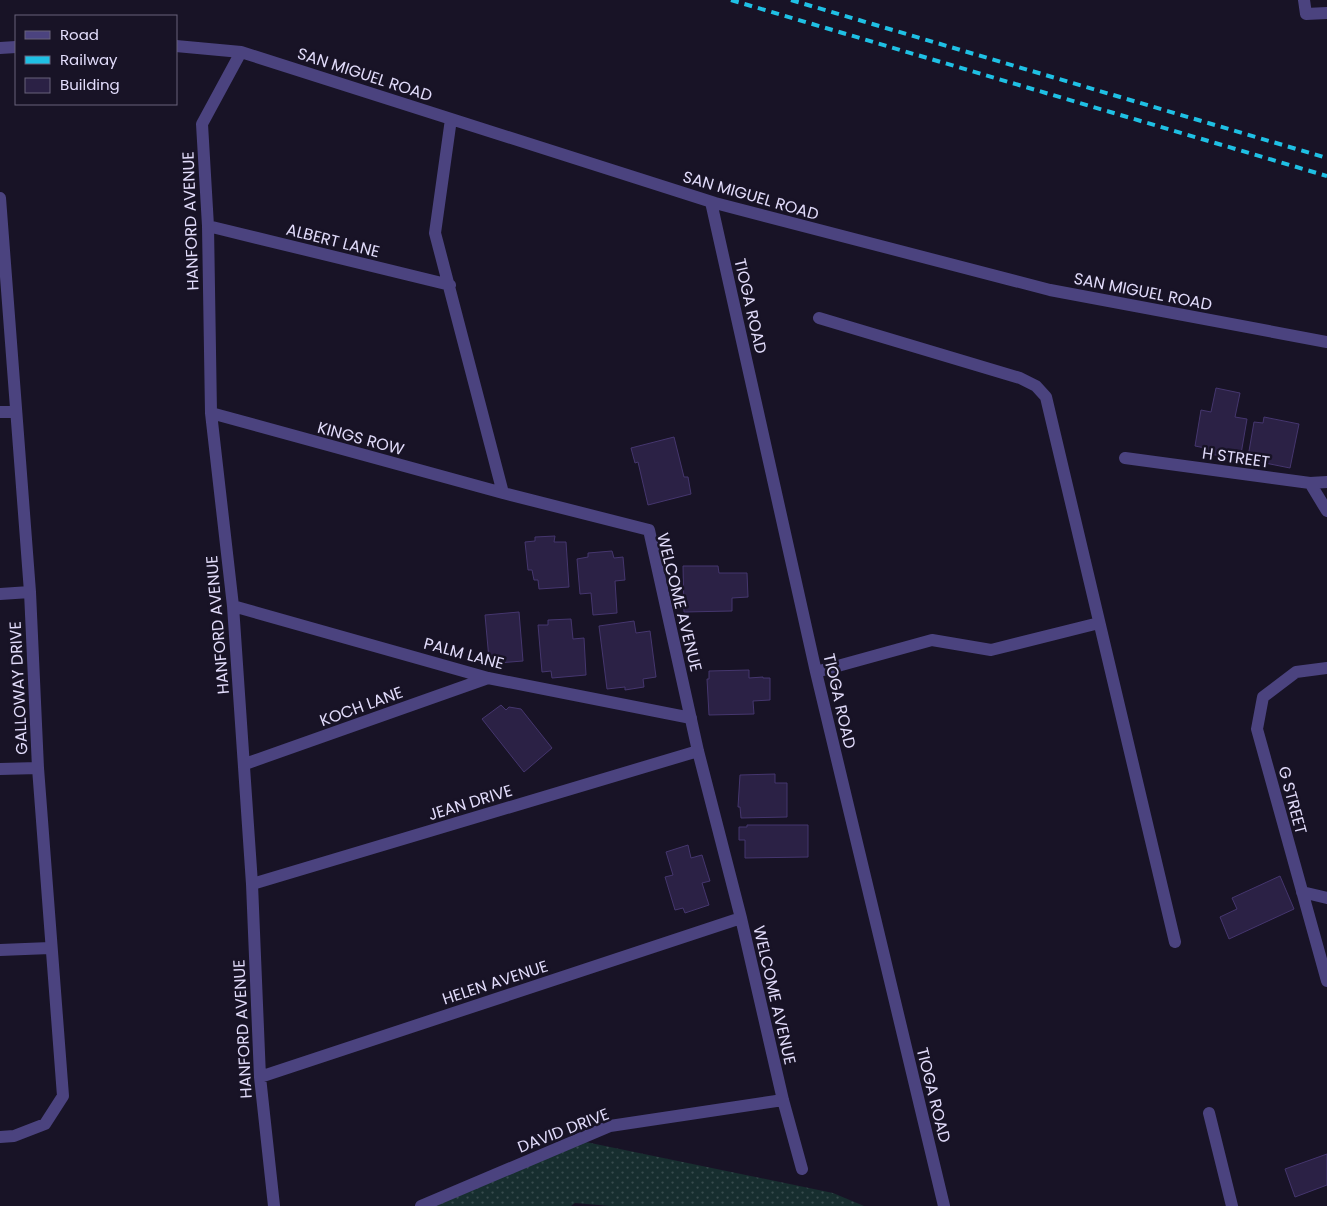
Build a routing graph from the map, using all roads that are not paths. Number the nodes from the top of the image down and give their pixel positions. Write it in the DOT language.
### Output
graph roads {
  1 [pos="1304,0"];
  2 [pos="1327,13"];
  3 [pos="178,46"];
  4 [pos="15,47"];
  5 [pos="0,48"];
  6 [pos="241,52"];
  7 [pos="451,119"];
  8 [pos="0,198"];
  9 [pos="710,202"];
  10 [pos="208,226"];
  11 [pos="1,231"];
  12 [pos="450,285"];
  13 [pos="819,318"];
  14 [pos="1327,342"];
  15 [pos="0,412"];
  16 [pos="16,412"];
  17 [pos="211,413"];
  18 [pos="1125,458"];
  19 [pos="1327,482"];
  20 [pos="1310,483"];
  21 [pos="503,493"];
  22 [pos="1327,510"];
  23 [pos="30,592"];
  24 [pos="0,594"];
  25 [pos="233,606"];
  26 [pos="1099,623"];
  27 [pos="1327,668"];
  28 [pos="816,672"];
  29 [pos="488,678"];
  30 [pos="691,718"];
  31 [pos="698,751"];
  32 [pos="245,764"];
  33 [pos="38,768"];
  34 [pos="0,769"];
  35 [pos="252,884"];
  36 [pos="1302,892"];
  37 [pos="1327,898"];
  38 [pos="741,918"];
  39 [pos="1175,942"];
  40 [pos="50,948"];
  41 [pos="0,950"];
  42 [pos="1327,981"];
  43 [pos="260,1078"];
  44 [pos="783,1100"];
  45 [pos="1209,1113"];
  46 [pos="0,1137"];
  47 [pos="802,1169"];
  48 [pos="274,1206"];
  49 [pos="421,1206"];
  50 [pos="944,1206"];
  51 [pos="1232,1206"];
  1 -- 2 [label="street"];
  3 -- 6 [label="street, SAN MIGUEL ROAD"];
  4 -- 5 [label="street"];
  6 -- 7 [label="street, SAN MIGUEL ROAD"];
  6 -- 10 [label="street, HANFORD AVENUE"];
  7 -- 9 [label="street, SAN MIGUEL ROAD"];
  7 -- 12 [label="street"];
  8 -- 11 [label="street, GALLOWAY DRIVE"];
  9 -- 14 [label="street, SAN MIGUEL ROAD"];
  9 -- 28 [label="street, TIOGA ROAD"];
  10 -- 12 [label="street, ALBERT LANE"];
  10 -- 17 [label="street, HANFORD AVENUE"];
  11 -- 16 [label="street, GALLOWAY DRIVE"];
  12 -- 21 [label="street"];
  13 -- 26 [label="street"];
  15 -- 16 [label="street"];
  16 -- 23 [label="street, GALLOWAY DRIVE"];
  17 -- 21 [label="street, KINGS ROW"];
  17 -- 25 [label="street, HANFORD AVENUE"];
  18 -- 20 [label="street, H STREET"];
  19 -- 20 [label="street, H STREET"];
  20 -- 22 [label="street"];
  21 -- 30 [label="street, WELCOME AVENUE"];
  23 -- 24 [label="street"];
  23 -- 33 [label="street, GALLOWAY DRIVE"];
  25 -- 29 [label="street, PALM LANE"];
  25 -- 32 [label="street, HANFORD AVENUE"];
  26 -- 28 [label="street"];
  26 -- 39 [label="street"];
  27 -- 36 [label="street, G STREET"];
  28 -- 50 [label="street, TIOGA ROAD"];
  29 -- 30 [label="street, PALM LANE"];
  29 -- 32 [label="street, KOCH LANE"];
  30 -- 31 [label="street, WELCOME AVENUE"];
  31 -- 35 [label="street, JEAN DRIVE"];
  31 -- 38 [label="street, WELCOME AVENUE"];
  32 -- 35 [label="street, HANFORD AVENUE"];
  33 -- 34 [label="street"];
  33 -- 40 [label="street, GALLOWAY DRIVE"];
  35 -- 43 [label="street, HANFORD AVENUE"];
  36 -- 37 [label="street"];
  36 -- 42 [label="street, G STREET"];
  38 -- 43 [label="street, HELEN AVENUE"];
  38 -- 44 [label="street, WELCOME AVENUE"];
  40 -- 41 [label="street"];
  40 -- 46 [label="street, GALLOWAY DRIVE"];
  43 -- 48 [label="street, HANFORD AVENUE"];
  44 -- 47 [label="street, WELCOME AVENUE"];
  44 -- 49 [label="street, DAVID DRIVE"];
  45 -- 51 [label="street"];
}
